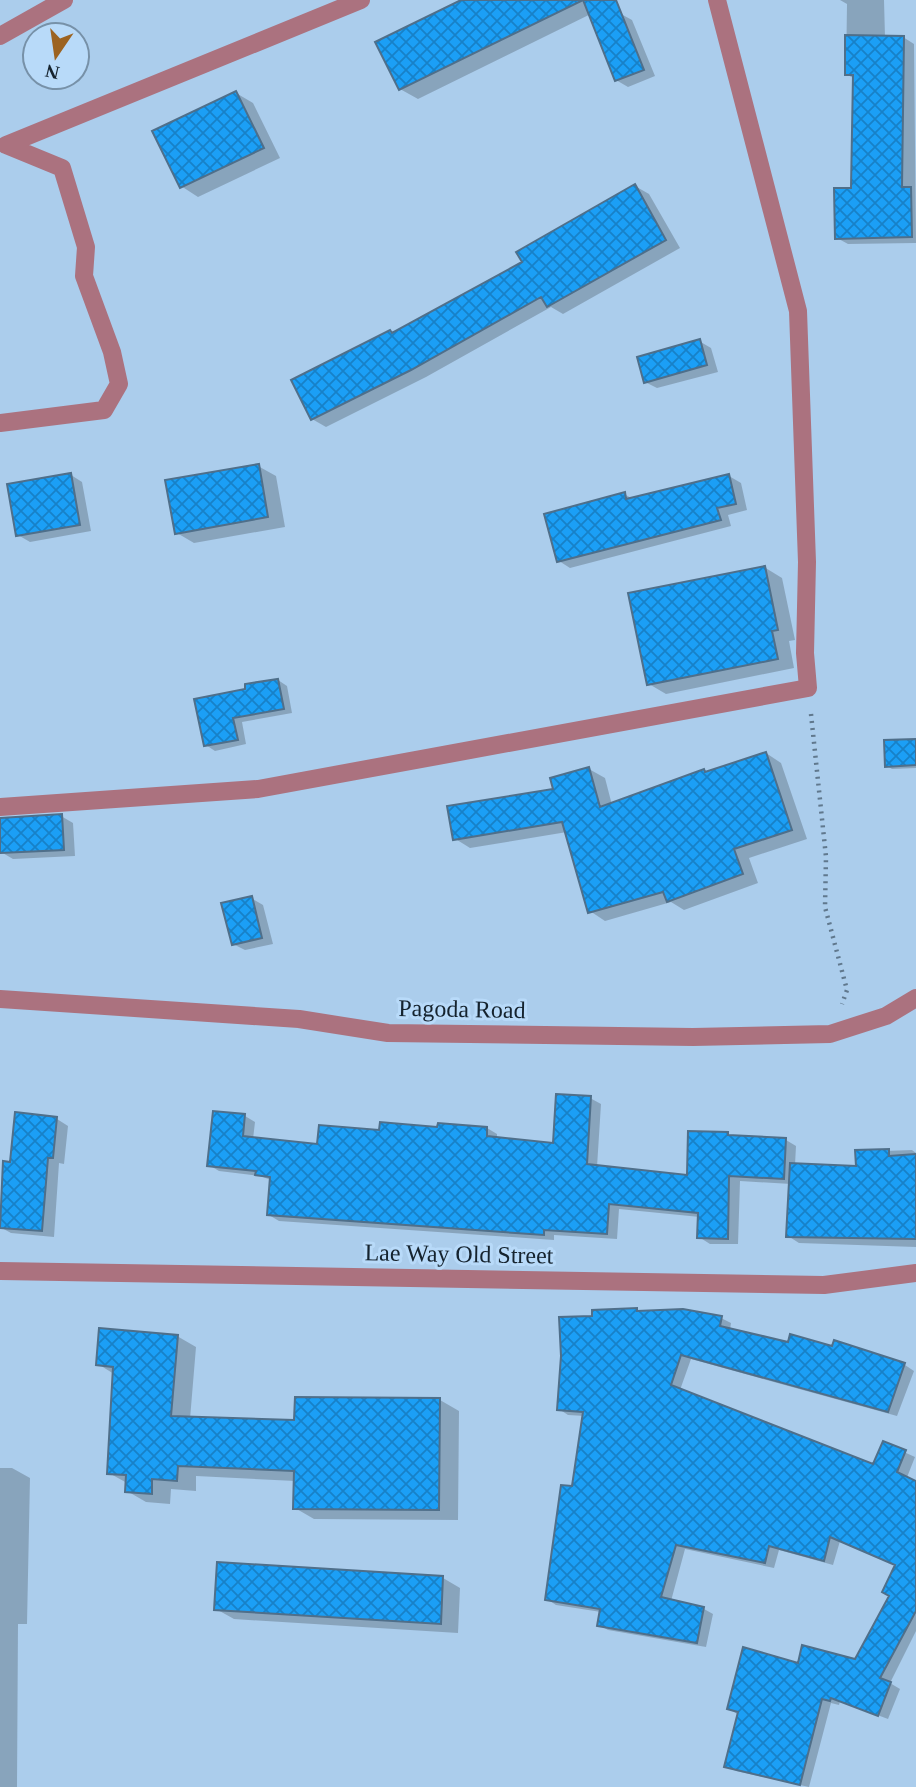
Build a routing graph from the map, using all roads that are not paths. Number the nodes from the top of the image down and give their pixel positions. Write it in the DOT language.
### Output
graph roads {
  1 [pos="64,0"];
  2 [pos="361,0"];
  3 [pos="717,0"];
  4 [pos="0,36"];
  5 [pos="0,423"];
  6 [pos="0,807"];
  7 [pos="916,998"];
  8 [pos="1,999"];
  9 [pos="0,1271"];
  10 [pos="916,1273"];
  1 -- 4 [label="street"];
  2 -- 5 [label="street"];
  3 -- 6 [label="street"];
  7 -- 8 [label="street, Pagoda Road"];
  9 -- 10 [label="street, Lae Way Old Street"];
}
